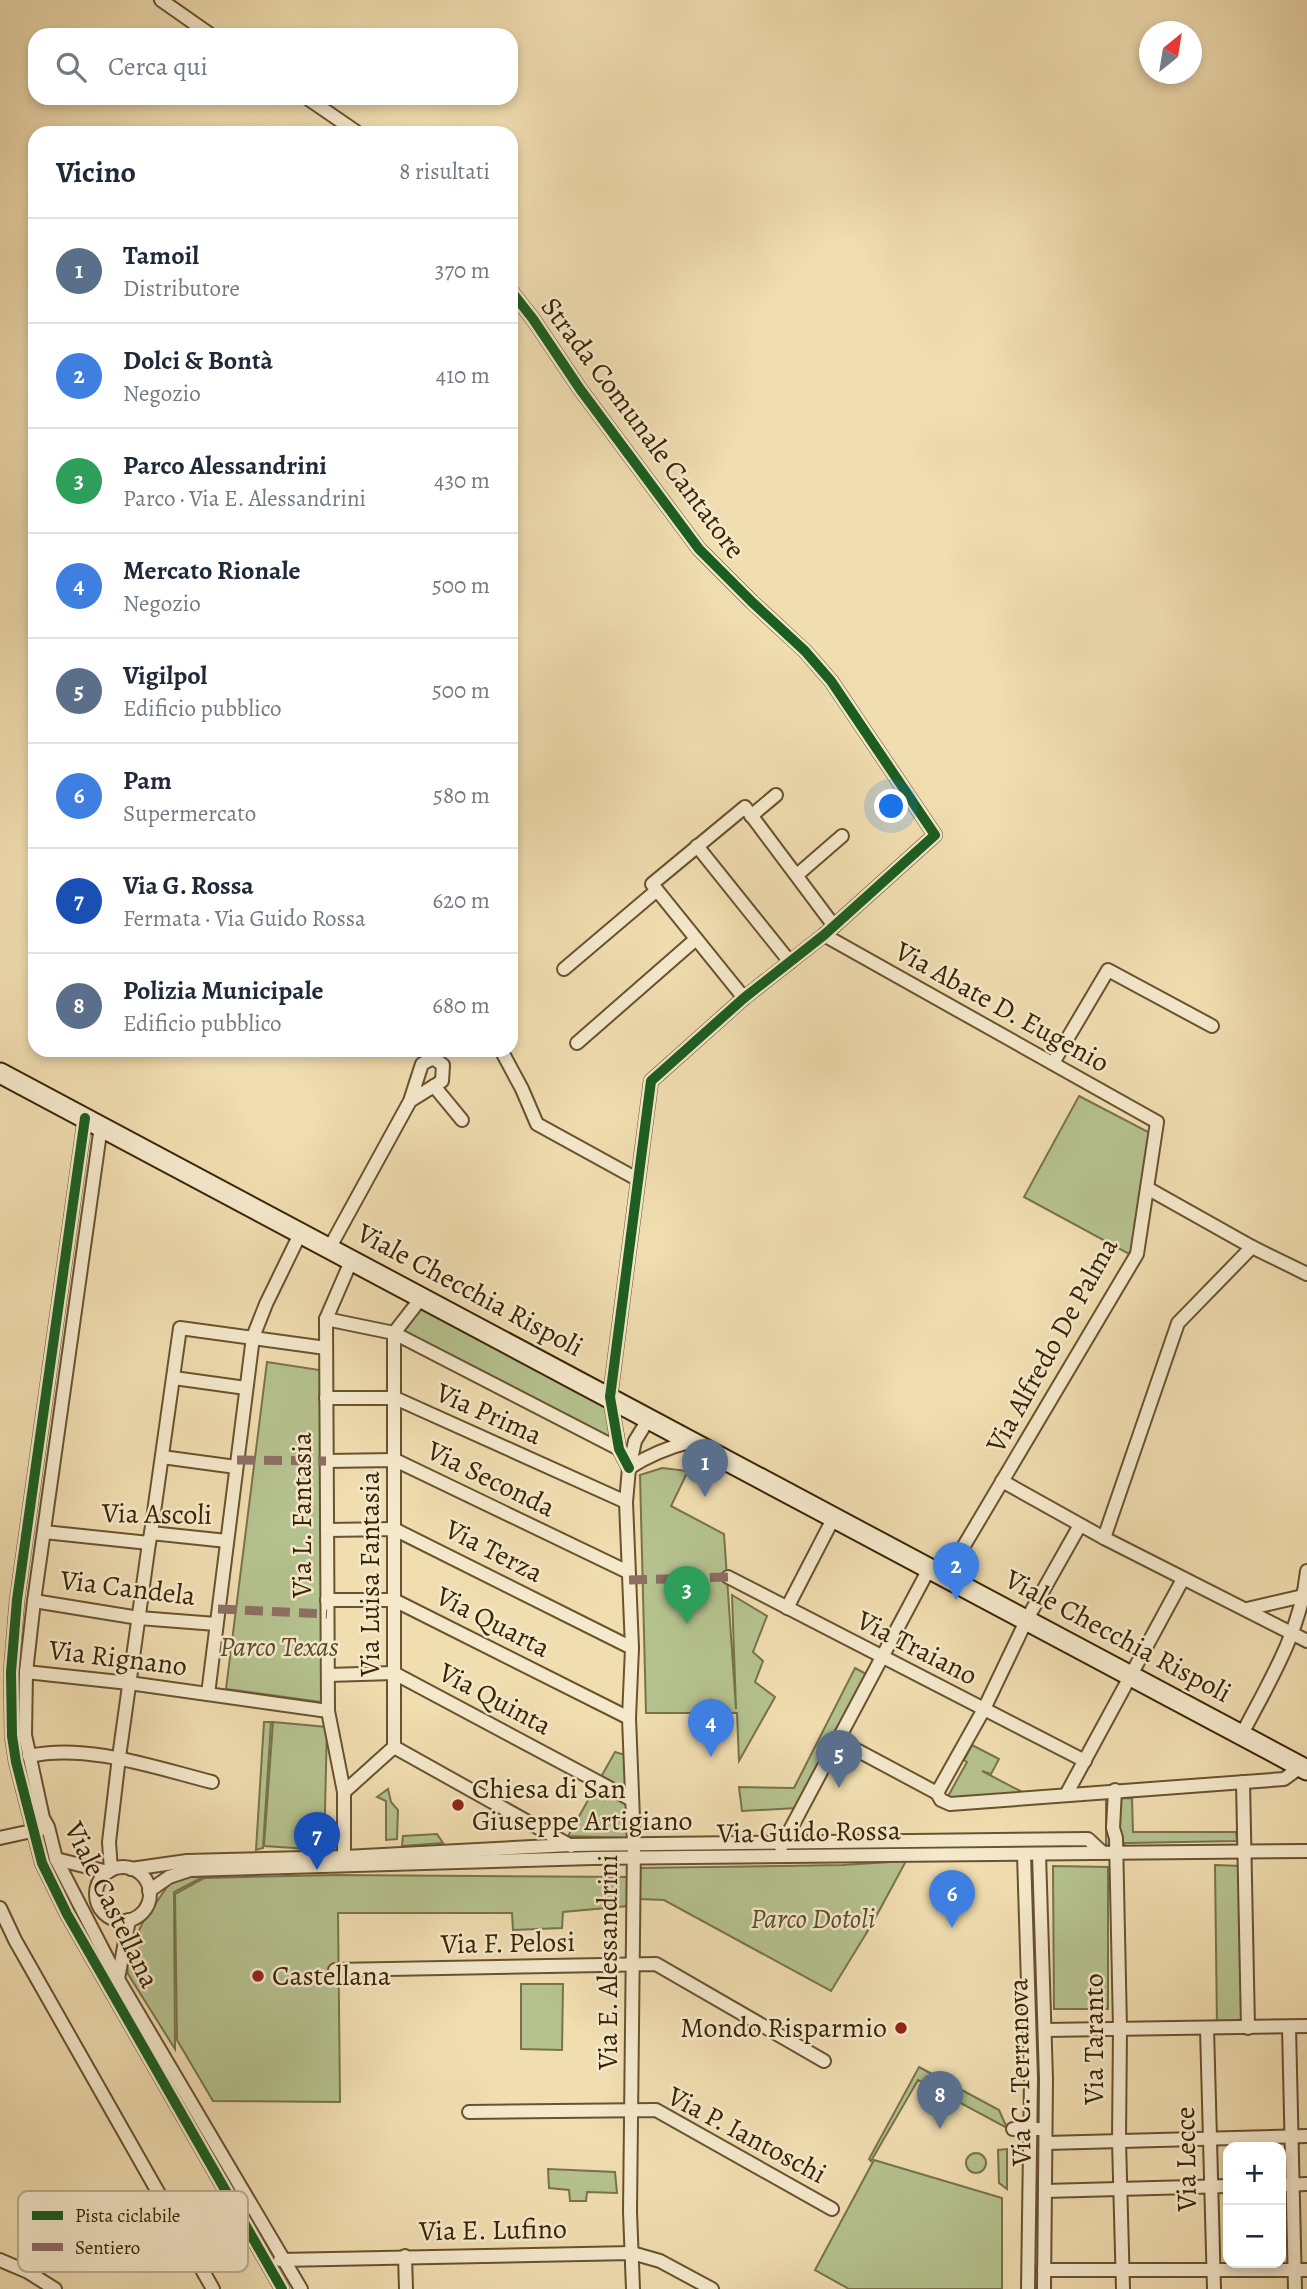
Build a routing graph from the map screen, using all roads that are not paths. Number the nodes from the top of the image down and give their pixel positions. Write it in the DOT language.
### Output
graph roads {
  1 [pos="161,0"];
  2 [pos="201,28"];
  3 [pos="317,105"];
  4 [pos="348,126"];
  5 [pos="518,301"];
  6 [pos="776,795"];
  7 [pos="751,816"];
  8 [pos="842,836"];
  9 [pos="697,846"];
  10 [pos="797,874"];
  11 [pos="656,891"];
  12 [pos="834,926"];
  13 [pos="824,935"];
  14 [pos="696,939"];
  15 [pos="790,962"];
  16 [pos="564,969"];
  17 [pos="744,998"];
  18 [pos="1212,1026"];
  19 [pos="577,1043"];
  20 [pos="435,1057"];
  21 [pos="439,1057"];
  22 [pos="505,1057"];
  23 [pos="1052,1063"];
  24 [pos="0,1073"];
  25 [pos="434,1086"];
  26 [pos="410,1101"];
  27 [pos="462,1120"];
  28 [pos="93,1122"];
  29 [pos="1157,1122"];
  30 [pos="637,1179"];
  31 [pos="1147,1188"];
  32 [pos="301,1232"];
  33 [pos="330,1247"];
  34 [pos="1252,1247"];
  35 [pos="352,1259"];
  36 [pos="1307,1274"];
  37 [pos="422,1297"];
  38 [pos="326,1319"];
  39 [pos="394,1333"];
  40 [pos="253,1337"];
  41 [pos="326,1348"];
  42 [pos="174,1378"];
  43 [pos="246,1388"];
  44 [pos="610,1397"];
  45 [pos="326,1398"];
  46 [pos="395,1398"];
  47 [pos="649,1418"];
  48 [pos="693,1441"];
  49 [pos="619,1449"];
  50 [pos="162,1457"];
  51 [pos="395,1460"];
  52 [pos="326,1461"];
  53 [pos="236,1467"];
  54 [pos="629,1468"];
  55 [pos="1002,1481"];
  56 [pos="626,1503"];
  57 [pos="834,1517"];
  58 [pos="1080,1525"];
  59 [pos="394,1529"];
  60 [pos="327,1530"];
  61 [pos="44,1532"];
  62 [pos="150,1538"];
  63 [pos="1104,1538"];
  64 [pos="227,1541"];
  65 [pos="1307,1571"];
  66 [pos="628,1572"];
  67 [pos="938,1572"];
  68 [pos="728,1577"];
  69 [pos="1183,1579"];
  70 [pos="1303,1597"];
  71 [pos="327,1600"];
  72 [pos="394,1600"];
  73 [pos="34,1601"];
  74 [pos="787,1608"];
  75 [pos="1247,1609"];
  76 [pos="139,1618"];
  77 [pos="1027,1619"];
  78 [pos="216,1624"];
  79 [pos="1293,1634"];
  80 [pos="1307,1641"];
  81 [pos="632,1648"];
  82 [pos="882,1657"];
  83 [pos="26,1672"];
  84 [pos="394,1673"];
  85 [pos="328,1675"];
  86 [pos="1132,1675"];
  87 [pos="130,1683"];
  88 [pos="208,1694"];
  89 [pos="984,1709"];
  90 [pos="328,1711"];
  91 [pos="629,1718"];
  92 [pos="1242,1734"];
  93 [pos="838,1740"];
  94 [pos="394,1747"];
  95 [pos="30,1756"];
  96 [pos="119,1758"];
  97 [pos="1085,1761"];
  98 [pos="1303,1774"];
  99 [pos="212,1782"];
  100 [pos="1243,1782"];
  101 [pos="1115,1790"];
  102 [pos="344,1792"];
  103 [pos="937,1793"];
  104 [pos="1067,1793"];
  105 [pos="632,1800"];
  106 [pos="48,1827"];
  107 [pos="33,1831"];
  108 [pos="0,1838"];
  109 [pos="784,1842"];
  110 [pos="634,1844"];
  111 [pos="570,1846"];
  112 [pos="1307,1851"];
  113 [pos="1243,1852"];
  114 [pos="1110,1853"];
  115 [pos="1039,1854"];
  116 [pos="1024,1855"];
  117 [pos="776,1857"];
  118 [pos="593,1858"];
  119 [pos="634,1858"];
  120 [pos="56,1859"];
  121 [pos="344,1862"];
  122 [pos="131,1869"];
  123 [pos="109,1871"];
  124 [pos="149,1891"];
  125 [pos="98,1905"];
  126 [pos="0,1908"];
  127 [pos="80,1908"];
  128 [pos="67,1914"];
  129 [pos="129,1920"];
  130 [pos="633,1965"];
  131 [pos="335,1970"];
  132 [pos="118,1979"];
  133 [pos="1307,2026"];
  134 [pos="1289,2027"];
  135 [pos="1207,2028"];
  136 [pos="1248,2028"];
  137 [pos="1120,2029"];
  138 [pos="1045,2030"];
  139 [pos="824,2061"];
  140 [pos="631,2108"];
  141 [pos="469,2112"];
  142 [pos="1013,2129"];
  143 [pos="1031,2129"];
  144 [pos="1046,2136"];
  145 [pos="1292,2136"];
  146 [pos="1307,2136"];
  147 [pos="1210,2138"];
  148 [pos="1119,2141"];
  149 [pos="1307,2184"];
  150 [pos="1287,2185"];
  151 [pos="1223,2186"];
  152 [pos="1211,2187"];
  153 [pos="1121,2189"];
  154 [pos="157,2191"];
  155 [pos="225,2191"];
  156 [pos="245,2191"];
  157 [pos="1045,2191"];
  158 [pos="248,2196"];
  159 [pos="832,2209"];
  160 [pos="248,2232"];
  161 [pos="632,2253"];
  162 [pos="405,2256"];
  163 [pos="285,2258"];
  164 [pos="0,2260"];
  165 [pos="267,2265"];
  166 [pos="18,2268"];
  167 [pos="1044,2270"];
  168 [pos="1123,2270"];
  169 [pos="1214,2270"];
  170 [pos="1301,2270"];
  171 [pos="28,2272"];
  172 [pos="203,2272"];
  173 [pos="55,2289"];
  174 [pos="213,2289"];
  175 [pos="282,2289"];
  176 [pos="302,2289"];
  177 [pos="406,2289"];
  178 [pos="633,2289"];
  179 [pos="712,2289"];
  180 [pos="1028,2289"];
  181 [pos="1044,2289"];
  182 [pos="1123,2289"];
  183 [pos="1214,2289"];
  184 [pos="1295,2289"];
  1 -- 2 [label="street"];
  3 -- 4 [label="street"];
  5 -- 12 [label="street, Strada Comunale Cantatore"];
  6 -- 7 [label="street"];
  7 -- 9 [label="street"];
  7 -- 10 [label="street"];
  8 -- 10 [label="street"];
  9 -- 11 [label="street"];
  9 -- 15 [label="street"];
  10 -- 12 [label="street"];
  11 -- 14 [label="street"];
  11 -- 16 [label="street"];
  12 -- 13 [label="street, Strada Comunale Cantatore"];
  13 -- 15 [label="street, Strada Comunale Cantatore"];
  13 -- 23 [label="street, Via Abate D. Eugenio"];
  14 -- 17 [label="street"];
  14 -- 19 [label="street"];
  15 -- 17 [label="street, Strada Comunale Cantatore"];
  17 -- 30 [label="street, Strada Comunale Cantatore"];
  18 -- 23 [label="street"];
  20 -- 26 [label="street"];
  21 -- 25 [label="street"];
  22 -- 30 [label="street"];
  23 -- 29 [label="street, Via Abate D. Eugenio"];
  24 -- 28 [label="main road, Viale Checchia Rispoli"];
  25 -- 26 [label="street"];
  25 -- 27 [label="street"];
  26 -- 33 [label="street"];
  28 -- 32 [label="main road, Viale Checchia Rispoli"];
  28 -- 61 [label="street, Viale Castellana"];
  28 -- 107 [label="street"];
  29 -- 31 [label="street, Via Alfredo De Palma"];
  30 -- 44 [label="street, Strada Comunale Cantatore"];
  31 -- 34 [label="street"];
  31 -- 55 [label="street, Via Alfredo De Palma"];
  32 -- 33 [label="main road, Viale Checchia Rispoli"];
  32 -- 40 [label="street"];
  33 -- 35 [label="main road, Viale Checchia Rispoli"];
  34 -- 36 [label="street"];
  34 -- 63 [label="street"];
  35 -- 37 [label="main road, Viale Checchia Rispoli"];
  35 -- 38 [label="street"];
  37 -- 39 [label="street"];
  37 -- 44 [label="main road, Viale Checchia Rispoli"];
  38 -- 39 [label="street"];
  38 -- 41 [label="street, Via L. Fantasia"];
  39 -- 46 [label="street, Via Luisa Fantasia"];
  39 -- 49 [label="street"];
  40 -- 41 [label="street"];
  40 -- 42 [label="street"];
  40 -- 43 [label="street"];
  41 -- 45 [label="street, Via L. Fantasia"];
  42 -- 43 [label="street"];
  42 -- 50 [label="street"];
  43 -- 53 [label="street"];
  44 -- 47 [label="main road, Viale Checchia Rispoli"];
  44 -- 49 [label="street"];
  45 -- 46 [label="street, Via Prima"];
  45 -- 52 [label="street, Via L. Fantasia"];
  46 -- 51 [label="street, Via Luisa Fantasia"];
  46 -- 56 [label="street, Via Prima"];
  47 -- 48 [label="main road, Viale Checchia Rispoli"];
  47 -- 54 [label="street, Via E. Alessandrini"];
  48 -- 54 [label="street"];
  48 -- 57 [label="main road, Viale Checchia Rispoli"];
  49 -- 54 [label="street"];
  50 -- 53 [label="street"];
  50 -- 62 [label="street"];
  51 -- 52 [label="street, Via Seconda"];
  51 -- 59 [label="street, Via Luisa Fantasia"];
  51 -- 66 [label="street, Via Seconda"];
  52 -- 60 [label="street, Via L. Fantasia"];
  53 -- 64 [label="street"];
  54 -- 56 [label="street, Via E. Alessandrini"];
  55 -- 58 [label="street"];
  55 -- 67 [label="street, Via Alfredo De Palma"];
  56 -- 66 [label="street, Via E. Alessandrini"];
  57 -- 67 [label="main road, Viale Checchia Rispoli"];
  57 -- 74 [label="street"];
  58 -- 63 [label="street"];
  58 -- 77 [label="street"];
  59 -- 60 [label="street, Via Terza"];
  59 -- 72 [label="street, Via Luisa Fantasia"];
  59 -- 81 [label="street, Via Terza"];
  60 -- 71 [label="street, Via L. Fantasia"];
  61 -- 62 [label="street, Via Ascoli"];
  61 -- 73 [label="street, Viale Castellana"];
  62 -- 64 [label="street, Via Ascoli"];
  62 -- 76 [label="street"];
  63 -- 69 [label="street"];
  64 -- 78 [label="street"];
  65 -- 70 [label="street"];
  66 -- 81 [label="street, Via E. Alessandrini"];
  67 -- 77 [label="main road, Viale Checchia Rispoli"];
  67 -- 82 [label="street, Via Alfredo De Palma"];
  68 -- 74 [label="street, Via Traiano"];
  69 -- 75 [label="street"];
  69 -- 86 [label="street"];
  70 -- 75 [label="street"];
  70 -- 79 [label="street"];
  71 -- 72 [label="street, Via Quarta"];
  71 -- 85 [label="street, Via L. Fantasia"];
  72 -- 84 [label="street, Via Luisa Fantasia"];
  72 -- 91 [label="street, Via Quarta"];
  73 -- 76 [label="street, Via Candela"];
  73 -- 83 [label="street, Viale Castellana"];
  74 -- 82 [label="street, Via Traiano"];
  75 -- 79 [label="street"];
  76 -- 78 [label="street, Via Candela"];
  76 -- 87 [label="street"];
  77 -- 86 [label="main road, Viale Checchia Rispoli"];
  77 -- 89 [label="street"];
  78 -- 88 [label="street"];
  79 -- 80 [label="street"];
  79 -- 92 [label="street"];
  81 -- 91 [label="street, Via E. Alessandrini"];
  82 -- 89 [label="street, Via Traiano"];
  82 -- 93 [label="street, Via Alfredo De Palma"];
  83 -- 87 [label="street, Via Rignano"];
  83 -- 95 [label="street, Viale Castellana"];
  84 -- 85 [label="street, Via Quinta"];
  84 -- 94 [label="street, Via Luisa Fantasia"];
  84 -- 105 [label="street, Via Quinta"];
  85 -- 90 [label="street, Via L. Fantasia"];
  86 -- 92 [label="main road, Viale Checchia Rispoli"];
  86 -- 97 [label="street"];
  87 -- 88 [label="street, Via Rignano"];
  87 -- 96 [label="street"];
  88 -- 90 [label="street, Via Rignano"];
  89 -- 97 [label="street, Via Traiano"];
  89 -- 103 [label="street"];
  90 -- 102 [label="street, Via L. Fantasia"];
  91 -- 105 [label="street, Via E. Alessandrini"];
  92 -- 98 [label="main road, Viale Checchia Rispoli"];
  93 -- 103 [label="street"];
  93 -- 109 [label="street, Via Alfredo De Palma"];
  94 -- 102 [label="street"];
  94 -- 111 [label="street"];
  95 -- 96 [label="street"];
  95 -- 106 [label="street, Viale Castellana"];
  96 -- 99 [label="street"];
  96 -- 123 [label="street"];
  97 -- 104 [label="street"];
  98 -- 100 [label="street"];
  100 -- 101 [label="street"];
  100 -- 113 [label="street"];
  101 -- 104 [label="street"];
  101 -- 114 [label="street, Via Taranto"];
  102 -- 121 [label="street, Via L. Fantasia"];
  103 -- 104 [label="street"];
  105 -- 110 [label="street, Via E. Alessandrini"];
  106 -- 107 [label="street"];
  106 -- 120 [label="street, Viale Castellana"];
  107 -- 108 [label="street"];
  107 -- 128 [label="street"];
  109 -- 110 [label="street"];
  109 -- 114 [label="street"];
  109 -- 117 [label="street, Via Alfredo De Palma"];
  110 -- 111 [label="street"];
  110 -- 119 [label="street, Via E. Alessandrini"];
  111 -- 118 [label="street"];
  111 -- 121 [label="street"];
  112 -- 113 [label="street, Via Guido Rossa"];
  113 -- 114 [label="street, Via Guido Rossa"];
  113 -- 136 [label="street"];
  114 -- 115 [label="street, Via Guido Rossa"];
  114 -- 137 [label="street, Via Taranto"];
  115 -- 116 [label="street, Via Guido Rossa"];
  115 -- 138 [label="street, Via C. Terranova"];
  116 -- 117 [label="street, Via Guido Rossa"];
  116 -- 143 [label="street"];
  117 -- 119 [label="street, Via Guido Rossa"];
  118 -- 119 [label="street, Via Guido Rossa"];
  118 -- 121 [label="street, Via Guido Rossa"];
  119 -- 130 [label="street, Via E. Alessandrini"];
  120 -- 123 [label="street"];
  120 -- 127 [label="street, Viale Castellana"];
  121 -- 122 [label="street"];
  121 -- 124 [label="street, Via Guido Rossa"];
  122 -- 123 [label="street"];
  122 -- 124 [label="street"];
  123 -- 125 [label="street"];
  124 -- 129 [label="street"];
  125 -- 127 [label="street"];
  125 -- 129 [label="street"];
  126 -- 154 [label="street"];
  127 -- 128 [label="street"];
  127 -- 132 [label="street, Viale Castellana"];
  128 -- 155 [label="street"];
  129 -- 132 [label="street"];
  130 -- 131 [label="street, Via F. Pelosi"];
  130 -- 139 [label="street, Via F. Pelosi"];
  130 -- 140 [label="street, Via E. Alessandrini"];
  132 -- 156 [label="street, Viale Castellana"];
  133 -- 134 [label="street"];
  134 -- 136 [label="street"];
  134 -- 145 [label="street"];
  135 -- 136 [label="street"];
  135 -- 137 [label="street"];
  135 -- 147 [label="street, Via Lecce"];
  137 -- 138 [label="street"];
  137 -- 148 [label="street, Via Taranto"];
  138 -- 144 [label="street, Via C. Terranova"];
  140 -- 141 [label="street, Via P. Iantoschi"];
  140 -- 159 [label="street, Via P. Iantoschi"];
  140 -- 161 [label="street, Via E. Alessandrini"];
  142 -- 143 [label="street"];
  143 -- 144 [label="street"];
  143 -- 180 [label="street"];
  144 -- 148 [label="street"];
  144 -- 157 [label="street, Via C. Terranova"];
  145 -- 146 [label="street"];
  145 -- 147 [label="street"];
  145 -- 150 [label="street"];
  147 -- 148 [label="street"];
  147 -- 152 [label="street, Via Lecce"];
  148 -- 153 [label="street, Via Taranto"];
  149 -- 150 [label="street"];
  150 -- 170 [label="street"];
  151 -- 152 [label="street"];
  152 -- 153 [label="street"];
  152 -- 169 [label="street, Via Lecce"];
  153 -- 157 [label="street"];
  153 -- 168 [label="street, Via Taranto"];
  157 -- 167 [label="street, Via C. Terranova"];
  158 -- 163 [label="street, Viale Castellana"];
  160 -- 165 [label="street"];
  161 -- 162 [label="street, Via E. Lufino"];
  161 -- 178 [label="street, Via E. Alessandrini"];
  161 -- 179 [label="street, Via E. Lufino"];
  162 -- 163 [label="street, Via E. Lufino"];
  162 -- 177 [label="street"];
  163 -- 165 [label="street, Via E. Lufino"];
  163 -- 176 [label="street, Viale Castellana"];
  164 -- 166 [label="street"];
  165 -- 175 [label="street"];
  167 -- 168 [label="street"];
  167 -- 181 [label="street, Via C. Terranova"];
  168 -- 169 [label="street"];
  168 -- 182 [label="street, Via Taranto"];
  169 -- 170 [label="street"];
  169 -- 183 [label="street, Via Lecce"];
  170 -- 184 [label="street"];
  171 -- 173 [label="street"];
  172 -- 174 [label="street"];
}
